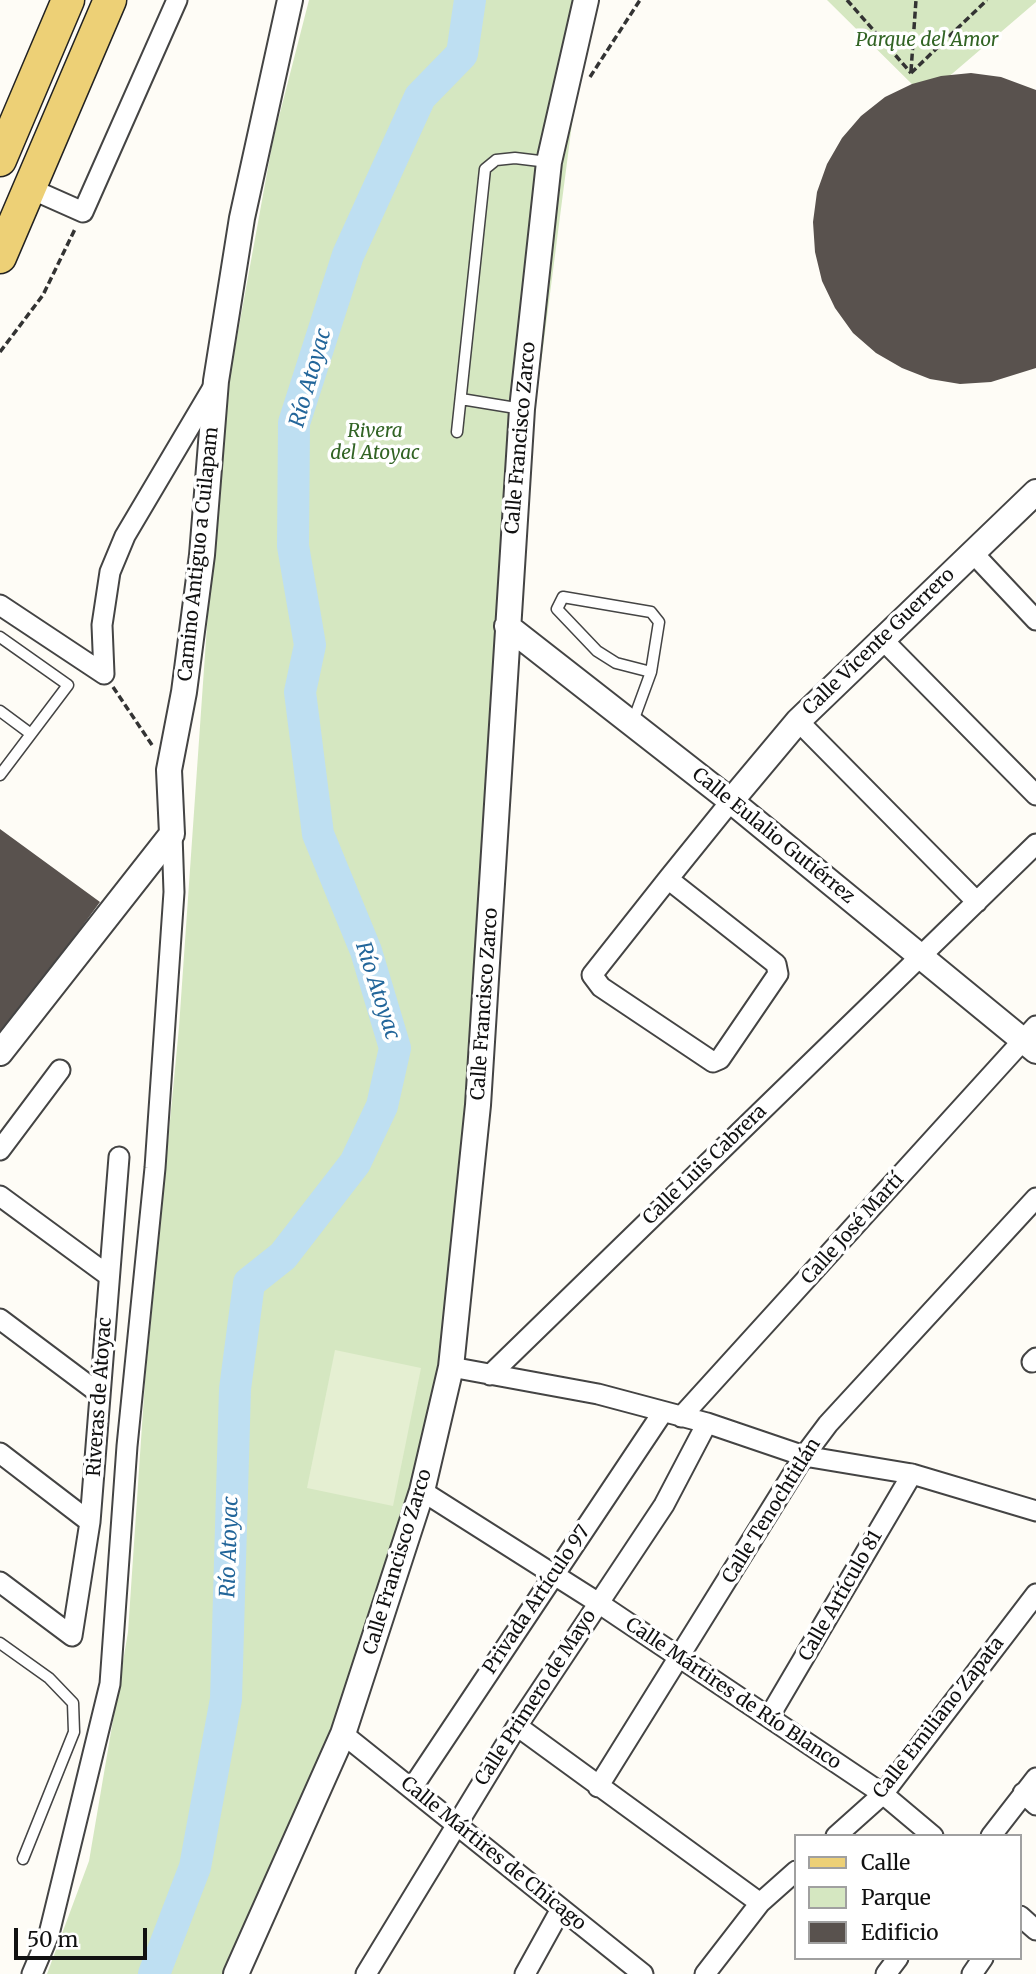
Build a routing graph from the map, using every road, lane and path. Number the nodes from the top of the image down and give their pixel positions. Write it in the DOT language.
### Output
graph roads {
  1 [pos="68,0"];
  2 [pos="110,0"];
  3 [pos="177,0"];
  4 [pos="290,0"];
  5 [pos="586,0"];
  6 [pos="640,0"];
  7 [pos="847,0"];
  8 [pos="916,0"];
  9 [pos="987,0"];
  10 [pos="911,73"];
  11 [pos="586,84"];
  12 [pos="0,160"];
  13 [pos="549,162"];
  14 [pos="29,188"];
  15 [pos="83,212"];
  16 [pos="0,257"];
  17 [pos="0,352"];
  18 [pos="216,382"];
  19 [pos="461,399"];
  20 [pos="522,409"];
  21 [pos="457,432"];
  22 [pos="1036,492"];
  23 [pos="972,552"];
  24 [pos="0,605"];
  25 [pos="1036,620"];
  26 [pos="507,626"];
  27 [pos="0,637"];
  28 [pos="881,638"];
  29 [pos="651,672"];
  30 [pos="104,674"];
  31 [pos="0,711"];
  32 [pos="798,721"];
  33 [pos="632,725"];
  34 [pos="30,734"];
  35 [pos="169,770"];
  36 [pos="0,775"];
  37 [pos="1036,795"];
  38 [pos="731,801"];
  39 [pos="172,834"];
  40 [pos="1036,844"];
  41 [pos="668,879"];
  42 [pos="976,902"];
  43 [pos="920,955"];
  44 [pos="1032,1039"];
  45 [pos="0,1053"];
  46 [pos="60,1070"];
  47 [pos="0,1150"];
  48 [pos="119,1157"];
  49 [pos="0,1196"];
  50 [pos="1036,1198"];
  51 [pos="109,1276"];
  52 [pos="0,1319"];
  53 [pos="451,1367"];
  54 [pos="490,1375"];
  55 [pos="100,1394"];
  56 [pos="672,1415"];
  57 [pos="707,1423"];
  58 [pos="0,1453"];
  59 [pos="804,1455"];
  60 [pos="912,1474"];
  61 [pos="422,1491"];
  62 [pos="1036,1511"];
  63 [pos="90,1522"];
  64 [pos="554,1574"];
  65 [pos="0,1582"];
  66 [pos="1036,1594"];
  67 [pos="597,1602"];
  68 [pos="0,1643"];
  69 [pos="680,1659"];
  70 [pos="769,1717"];
  71 [pos="517,1726"];
  72 [pos="343,1734"];
  73 [pos="1036,1777"];
  74 [pos="598,1787"];
  75 [pos="412,1788"];
  76 [pos="883,1794"];
  77 [pos="1029,1799"];
  78 [pos="457,1824"];
  79 [pos="838,1834"];
  80 [pos="931,1834"];
  81 [pos="993,1834"];
  82 [pos="23,1859"];
  83 [pos="794,1873"];
  84 [pos="760,1903"];
  85 [pos="561,1909"];
  86 [pos="1022,1918"];
  87 [pos="1036,1930"];
  88 [pos="32,1974"];
  89 [pos="236,1974"];
  90 [pos="366,1974"];
  91 [pos="525,1974"];
  92 [pos="643,1974"];
  93 [pos="705,1974"];
  1 -- 12 [label="main road"];
  2 -- 14 [label="main road"];
  3 -- 15 [label="street"];
  4 -- 18 [label="street, Camino Antiguo a Cuilapam"];
  5 -- 13 [label="street, Calle Francisco Zarco"];
  6 -- 11 [label="path"];
  7 -- 10 [label="path"];
  8 -- 10 [label="path"];
  9 -- 10 [label="path"];
  13 -- 19 [label="lane"];
  13 -- 20 [label="street, Calle Francisco Zarco"];
  14 -- 15 [label="street"];
  14 -- 16 [label="main road"];
  15 -- 17 [label="path"];
  18 -- 30 [label="street"];
  18 -- 35 [label="street, Camino Antiguo a Cuilapam"];
  19 -- 20 [label="lane"];
  19 -- 21 [label="lane"];
  20 -- 26 [label="street, Calle Francisco Zarco"];
  22 -- 23 [label="street, Calle Vicente Guerrero"];
  23 -- 25 [label="street"];
  23 -- 28 [label="street, Calle Vicente Guerrero"];
  24 -- 30 [label="street"];
  26 -- 33 [label="street, Calle Eulalio Gutiérrez"];
  26 -- 53 [label="street, Calle Francisco Zarco"];
  27 -- 34 [label="lane"];
  28 -- 32 [label="street, Calle Vicente Guerrero"];
  28 -- 37 [label="street"];
  29 -- 29 [label="lane"];
  29 -- 33 [label="lane"];
  30 -- 35 [label="path"];
  31 -- 34 [label="lane"];
  32 -- 38 [label="street, Calle Vicente Guerrero"];
  32 -- 42 [label="street"];
  33 -- 38 [label="street, Calle Eulalio Gutiérrez"];
  34 -- 36 [label="lane"];
  35 -- 39 [label="street, Camino Antiguo a Cuilapam"];
  38 -- 41 [label="street"];
  38 -- 43 [label="street, Calle Eulalio Gutiérrez"];
  39 -- 45 [label="street"];
  39 -- 88 [label="street"];
  40 -- 42 [label="street, Calle Luis Cabrera"];
  41 -- 41 [label="street"];
  42 -- 43 [label="street, Calle Luis Cabrera"];
  43 -- 44 [label="street, Calle Eulalio Gutiérrez"];
  43 -- 54 [label="street, Calle Luis Cabrera"];
  44 -- 56 [label="street, Calle José Martí"];
  46 -- 47 [label="street"];
  48 -- 51 [label="street, Riveras de Atoyac"];
  49 -- 51 [label="street"];
  50 -- 59 [label="street, Calle Tenochtitlán"];
  51 -- 55 [label="street, Riveras de Atoyac"];
  52 -- 55 [label="street"];
  53 -- 54 [label="street"];
  53 -- 61 [label="street, Calle Francisco Zarco"];
  54 -- 56 [label="street"];
  55 -- 63 [label="street, Riveras de Atoyac"];
  56 -- 57 [label="street"];
  56 -- 64 [label="street, Privada Artículo 97"];
  57 -- 59 [label="street"];
  57 -- 67 [label="street, Calle Primero de Mayo"];
  58 -- 63 [label="street"];
  59 -- 60 [label="street"];
  59 -- 69 [label="street, Calle Tenochtitlán"];
  60 -- 62 [label="street"];
  60 -- 70 [label="street, Calle Artículo 81"];
  61 -- 64 [label="street, Calle Mártires de Río Blanco"];
  61 -- 72 [label="street, Calle Francisco Zarco"];
  63 -- 65 [label="street, Riveras de Atoyac"];
  64 -- 67 [label="street, Calle Mártires de Río Blanco"];
  64 -- 75 [label="street, Privada Artículo 97"];
  66 -- 76 [label="street, Calle Emiliano Zapata"];
  67 -- 69 [label="street, Calle Mártires de Río Blanco"];
  67 -- 71 [label="street, Calle Primero de Mayo"];
  68 -- 82 [label="lane"];
  69 -- 70 [label="street, Calle Mártires de Río Blanco"];
  69 -- 74 [label="street, Calle Tenochtitlán"];
  70 -- 76 [label="street, Calle Mártires de Río Blanco"];
  71 -- 74 [label="street"];
  71 -- 78 [label="street, Calle Primero de Mayo"];
  72 -- 75 [label="street, Calle Mártires de Chicago"];
  72 -- 89 [label="street, Calle Francisco Zarco"];
  73 -- 77 [label="street"];
  74 -- 84 [label="street"];
  75 -- 78 [label="street, Calle Mártires de Chicago"];
  76 -- 79 [label="street, Calle Emiliano Zapata"];
  76 -- 80 [label="street, Calle Mártires de Río Blanco"];
  77 -- 81 [label="street"];
  78 -- 85 [label="street, Calle Mártires de Chicago"];
  78 -- 90 [label="street, Calle Primero de Mayo"];
  83 -- 84 [label="street"];
  84 -- 93 [label="street"];
  85 -- 91 [label="street"];
  85 -- 92 [label="street, Calle Mártires de Chicago"];
  86 -- 87 [label="street"];
}
